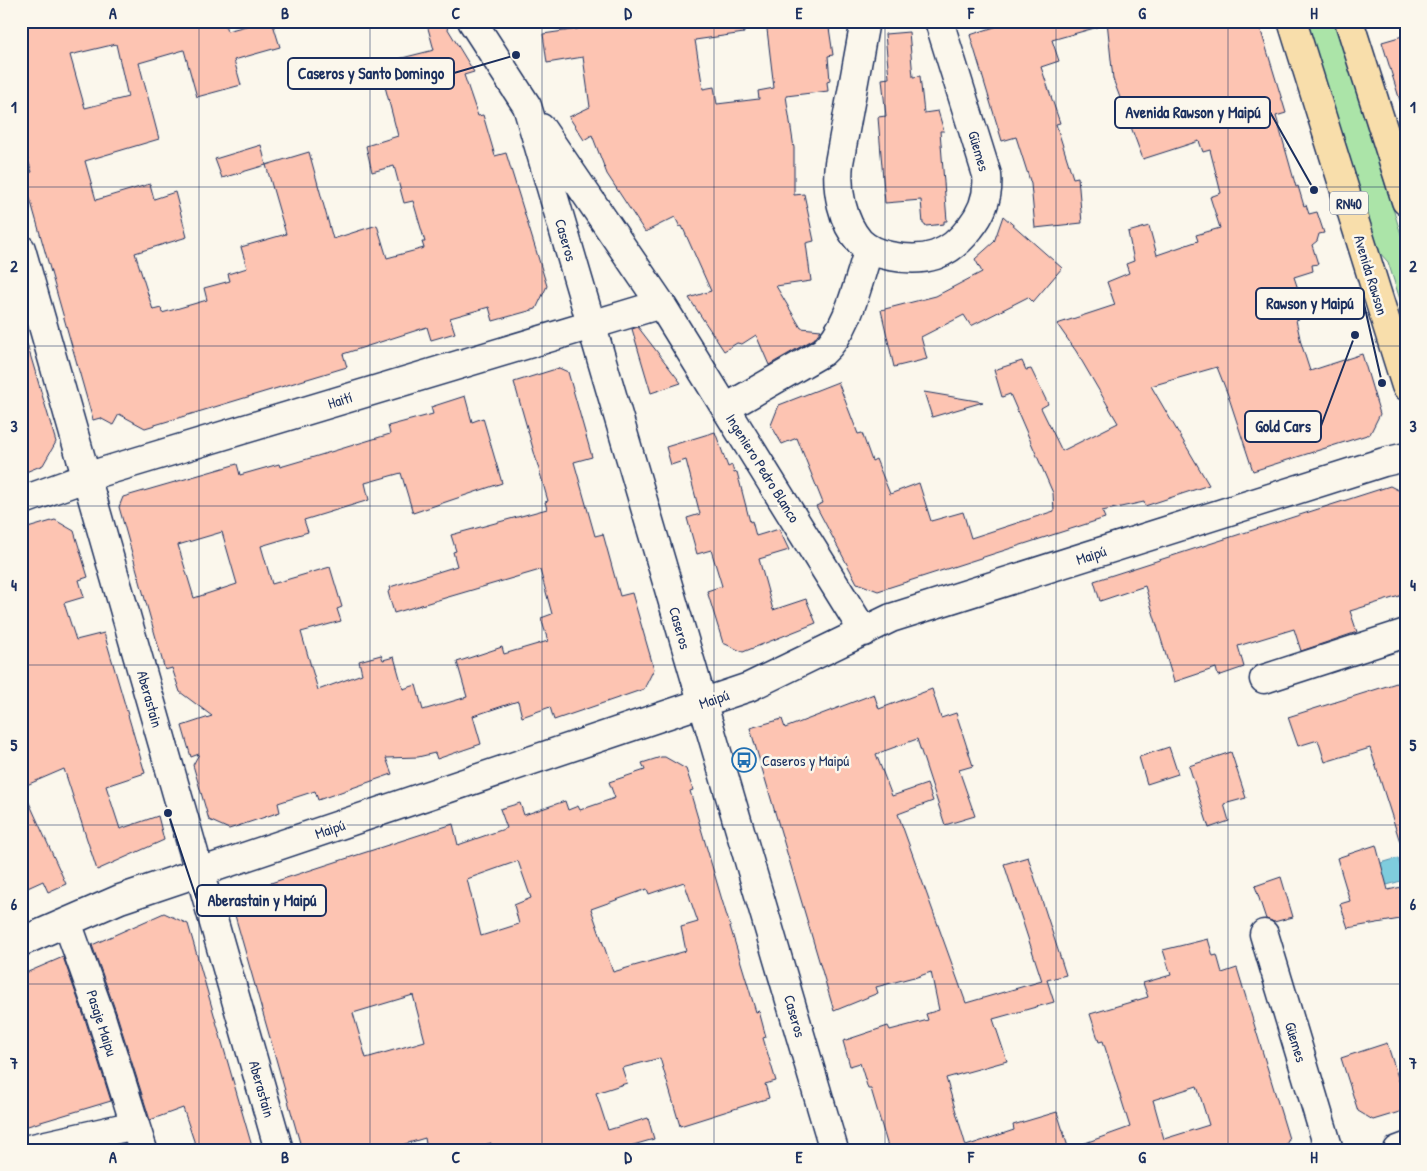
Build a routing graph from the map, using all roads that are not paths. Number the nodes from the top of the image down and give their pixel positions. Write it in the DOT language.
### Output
graph roads {
  1 [pos="472,21"];
  2 [pos="865,21"];
  3 [pos="939,21"];
  4 [pos="1292,21"];
  5 [pos="1349,21"];
  6 [pos="527,106"];
  7 [pos="1406,201"];
  8 [pos="869,248"];
  9 [pos="21,249"];
  10 [pos="661,304"];
  11 [pos="590,325"];
  12 [pos="1406,386"];
  13 [pos="726,408"];
  14 [pos="1406,457"];
  15 [pos="87,478"];
  16 [pos="21,501"];
  17 [pos="864,632"];
  18 [pos="1406,633"];
  19 [pos="1264,679"];
  20 [pos="702,704"];
  21 [pos="200,873"];
  22 [pos="67,922"];
  23 [pos="1264,934"];
  24 [pos="21,942"];
  25 [pos="139,1137"];
  26 [pos="1406,1147"];
  27 [pos="24,1150"];
  28 [pos="279,1150"];
  29 [pos="834,1150"];
  30 [pos="1329,1150"];
  31 [pos="1398,1150"];
  1 -- 6 [label="street, Caseros"];
  2 -- 8 [label="street, Güemes"];
  3 -- 8 [label="street, Güemes"];
  4 -- 12 [label="main road, Avenida Rawson / RN40"];
  5 -- 7 [label="main road"];
  6 -- 10 [label="street, Caseros"];
  6 -- 11 [label="street, Caseros"];
  8 -- 13 [label="street"];
  9 -- 15 [label="street, Aberastain"];
  10 -- 11 [label="street, Haití"];
  10 -- 13 [label="street, Ingeniero Pedro Blanco"];
  11 -- 15 [label="street, Haití"];
  11 -- 20 [label="street, Caseros"];
  13 -- 17 [label="street, Ingeniero Pedro Blanco"];
  14 -- 17 [label="street, Maipú"];
  15 -- 16 [label="street, Haití"];
  15 -- 21 [label="street, Aberastain"];
  17 -- 20 [label="street, Maipú"];
  18 -- 19 [label="street"];
  20 -- 21 [label="street, Maipú"];
  20 -- 29 [label="street, Caseros"];
  21 -- 22 [label="street, Maipú"];
  21 -- 28 [label="street, Aberastain"];
  22 -- 24 [label="street, Maipú"];
  22 -- 25 [label="street, Pasaje Maipu"];
  23 -- 30 [label="street, Güemes"];
  25 -- 27 [label="street, Pasaje Maipu"];
  26 -- 31 [label="street"];
}
